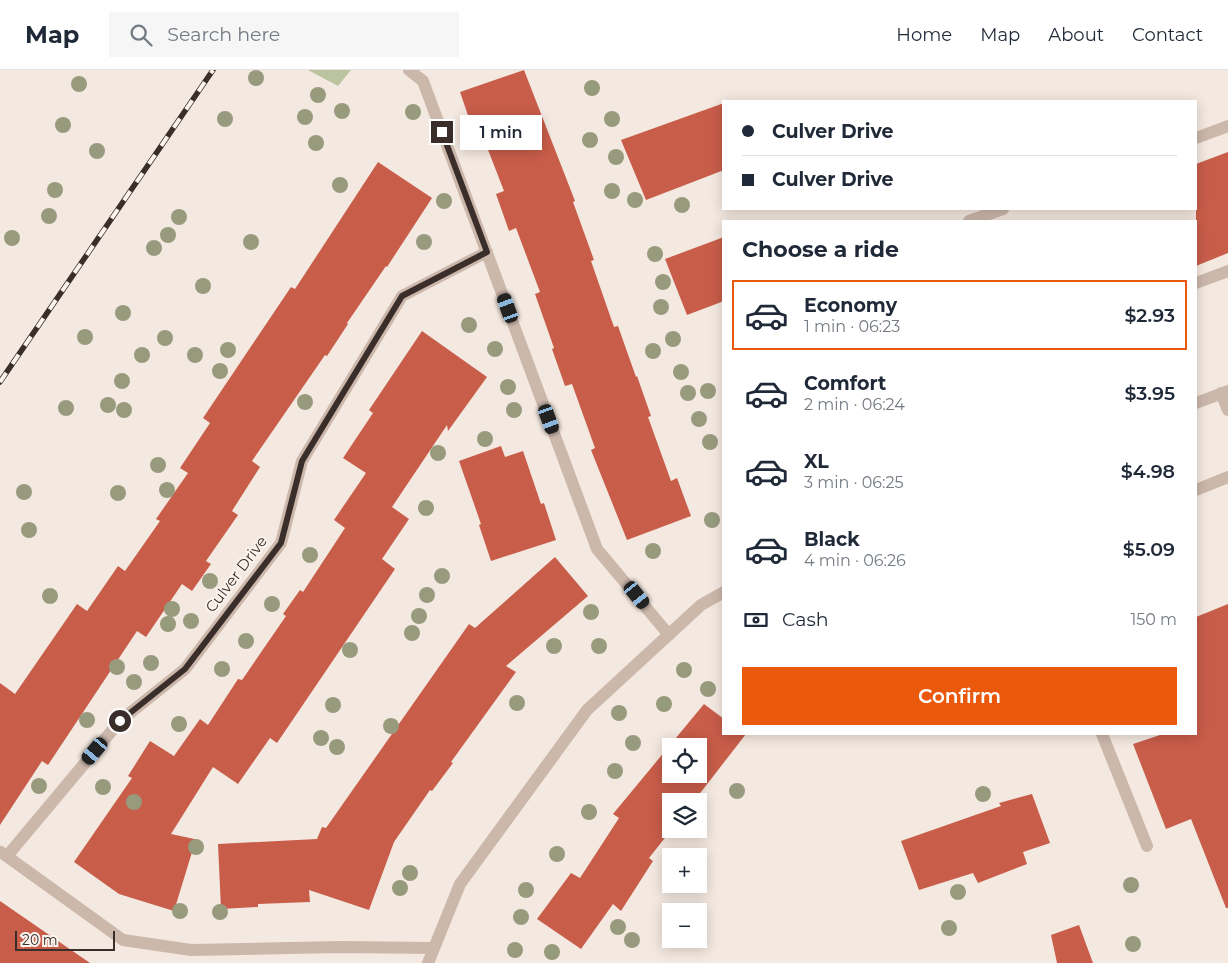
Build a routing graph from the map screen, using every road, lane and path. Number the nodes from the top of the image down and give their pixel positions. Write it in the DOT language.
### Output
graph roads {
  1 [pos="409,70"];
  2 [pos="1228,126"];
  3 [pos="1197,138"];
  4 [pos="1000,210"];
  5 [pos="972,220"];
  6 [pos="487,252"];
  7 [pos="1228,271"];
  8 [pos="1197,283"];
  9 [pos="1225,392"];
  10 [pos="1197,403"];
  11 [pos="1228,410"];
  12 [pos="1228,477"];
  13 [pos="1197,490"];
  14 [pos="722,593"];
  15 [pos="669,635"];
  16 [pos="1102,735"];
  17 [pos="1147,846"];
  18 [pos="4,853"];
  19 [pos="434,948"];
  20 [pos="428,963"];
  1 -- 6 [label="street"];
  2 -- 3 [label="street"];
  4 -- 5 [label="street"];
  6 -- 15 [label="street"];
  6 -- 18 [label="street, Culver Drive"];
  7 -- 8 [label="street"];
  9 -- 10 [label="street"];
  9 -- 11 [label="street"];
  12 -- 13 [label="street"];
  14 -- 15 [label="street"];
  15 -- 19 [label="street"];
  16 -- 17 [label="street"];
  18 -- 19 [label="street, Culver Drive"];
  19 -- 20 [label="street"];
}
